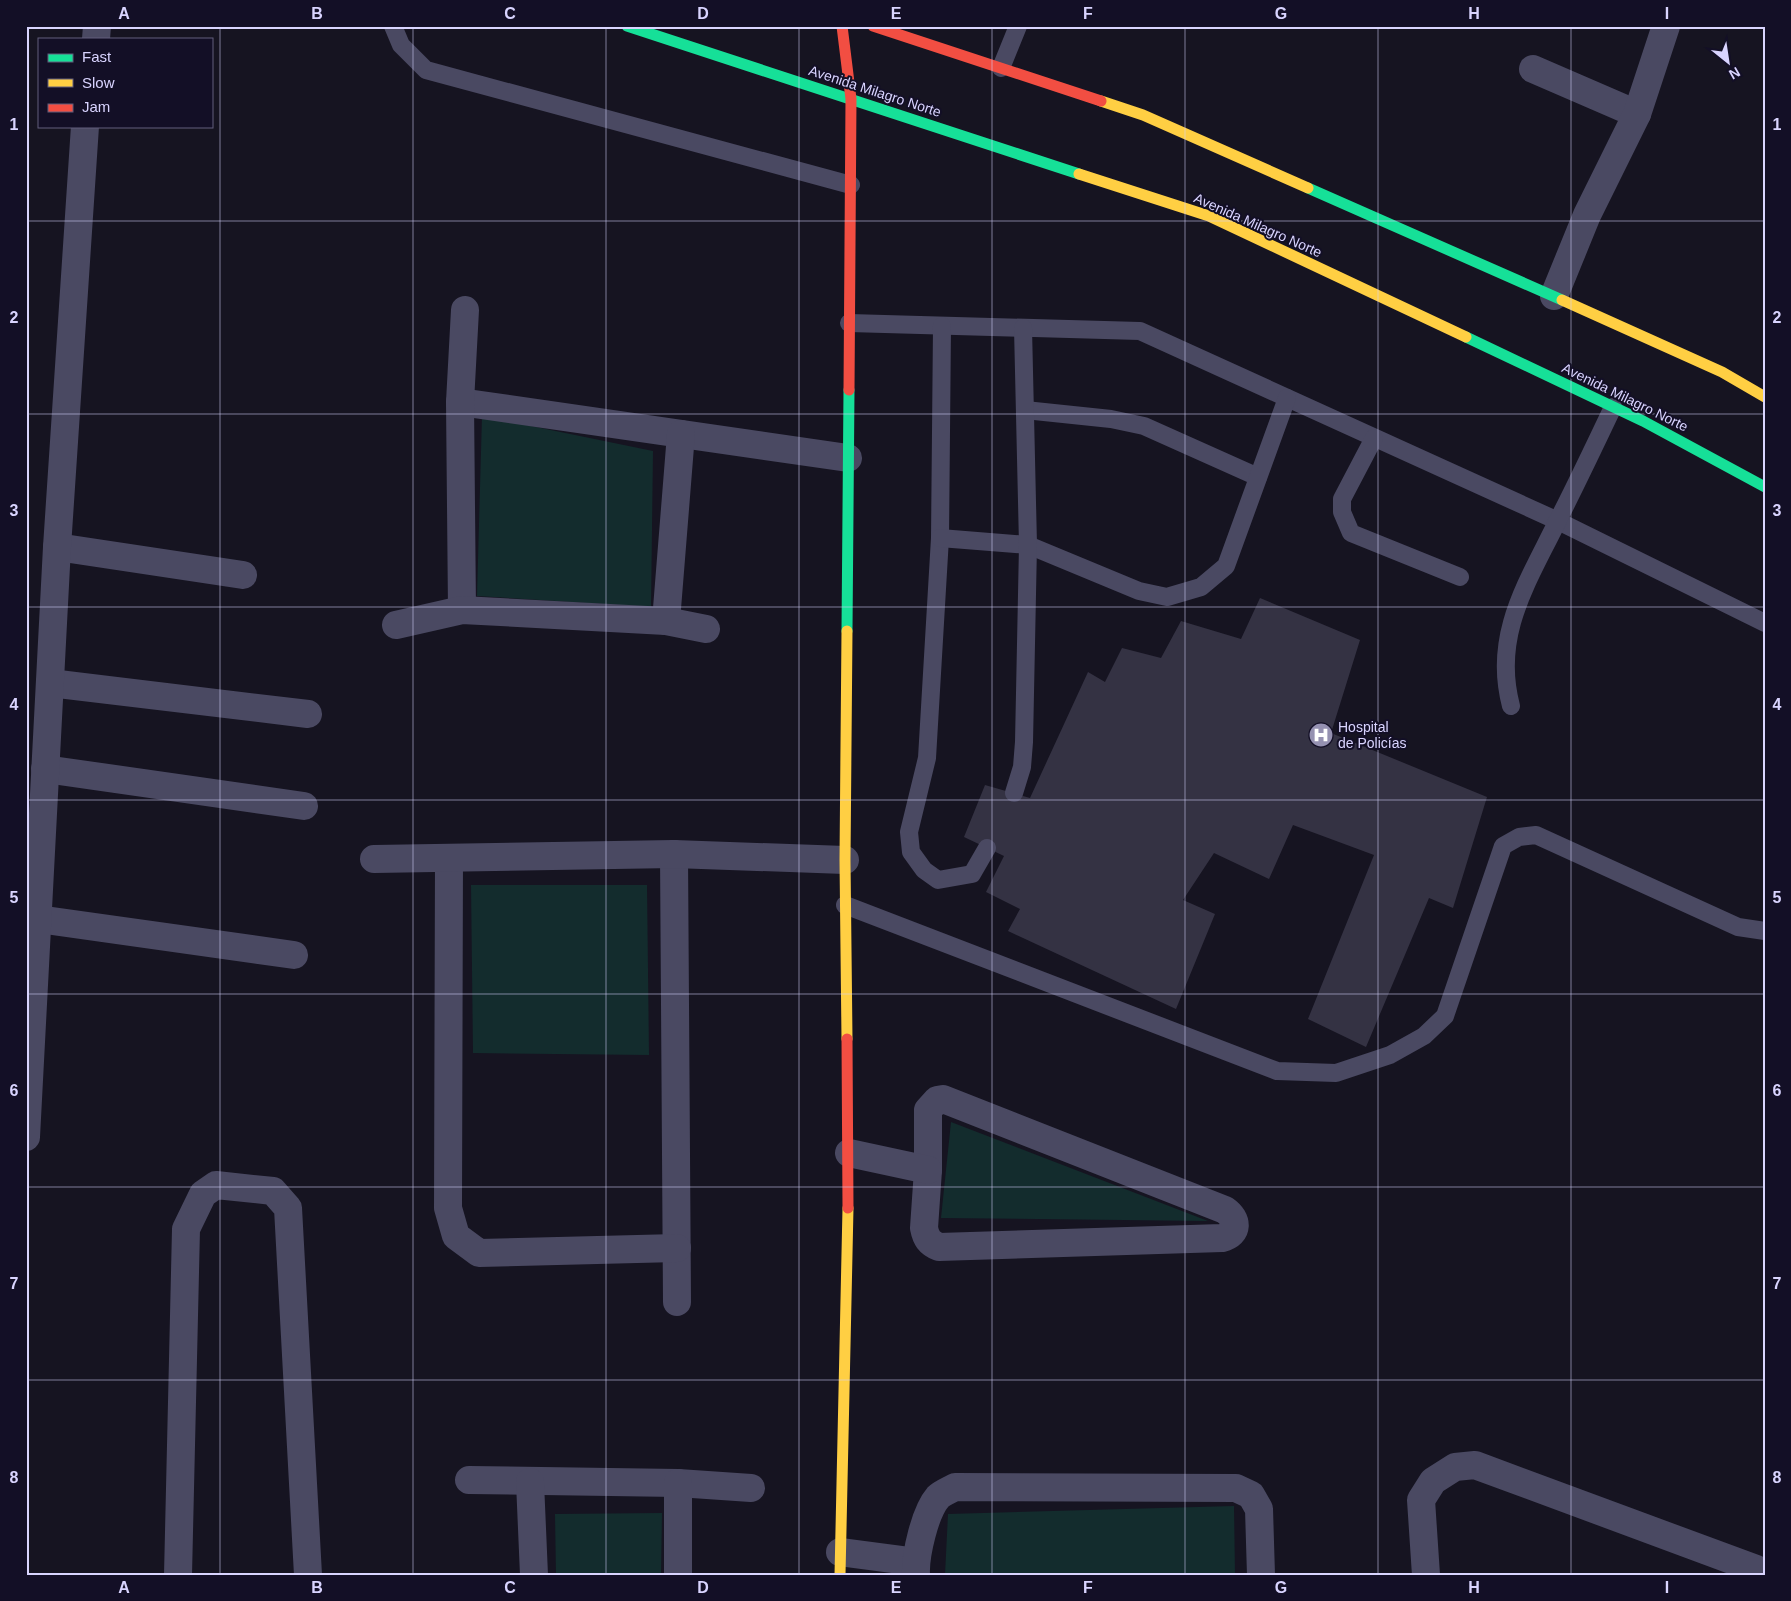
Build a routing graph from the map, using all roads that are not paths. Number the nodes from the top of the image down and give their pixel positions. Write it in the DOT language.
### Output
graph roads {
  1 [pos="393,26"];
  2 [pos="628,26"];
  3 [pos="842,26"];
  4 [pos="873,26"];
  5 [pos="1018,26"];
  6 [pos="1666,26"];
  7 [pos="1001,68"];
  8 [pos="1533,70"];
  9 [pos="851,99"];
  10 [pos="1637,114"];
  11 [pos="85,128"];
  12 [pos="851,185"];
  13 [pos="1554,296"];
  14 [pos="465,310"];
  15 [pos="849,323"];
  16 [pos="942,326"];
  17 [pos="1023,328"];
  18 [pos="1765,396"];
  19 [pos="1287,398"];
  20 [pos="460,402"];
  21 [pos="1612,407"];
  22 [pos="1025,410"];
  23 [pos="681,434"];
  24 [pos="1374,438"];
  25 [pos="848,458"];
  26 [pos="1258,477"];
  27 [pos="1765,487"];
  28 [pos="1558,521"];
  29 [pos="940,538"];
  30 [pos="1028,544"];
  31 [pos="57,546"];
  32 [pos="243,576"];
  33 [pos="1460,577"];
  34 [pos="462,610"];
  35 [pos="666,621"];
  36 [pos="1765,623"];
  37 [pos="396,625"];
  38 [pos="706,630"];
  39 [pos="50,683"];
  40 [pos="1510,706"];
  41 [pos="308,714"];
  42 [pos="45,769"];
  43 [pos="1014,793"];
  44 [pos="304,806"];
  45 [pos="987,848"];
  46 [pos="674,854"];
  47 [pos="449,858"];
  48 [pos="374,859"];
  49 [pos="845,860"];
  50 [pos="845,905"];
  51 [pos="38,920"];
  52 [pos="1765,931"];
  53 [pos="294,955"];
  54 [pos="26,1137"];
  55 [pos="848,1153"];
  56 [pos="928,1170"];
  57 [pos="677,1248"];
  58 [pos="677,1302"];
  59 [pos="469,1480"];
  60 [pos="530,1482"];
  61 [pos="678,1483"];
  62 [pos="751,1488"];
  63 [pos="840,1564"];
  64 [pos="916,1568"];
  65 [pos="1756,1570"];
  66 [pos="178,1575"];
  67 [pos="308,1575"];
  68 [pos="534,1575"];
  69 [pos="678,1575"];
  70 [pos="1261,1575"];
  71 [pos="1426,1575"];
  1 -- 12 [label="lane"];
  2 -- 9 [label="main road, Avenida Milagro Norte"];
  3 -- 9 [label="main road"];
  4 -- 7 [label="main road"];
  5 -- 7 [label="lane"];
  6 -- 10 [label="street"];
  7 -- 13 [label="main road"];
  8 -- 10 [label="street"];
  9 -- 12 [label="main road"];
  9 -- 21 [label="main road, Avenida Milagro Norte"];
  10 -- 13 [label="street"];
  11 -- 31 [label="street"];
  12 -- 15 [label="main road"];
  13 -- 18 [label="main road"];
  14 -- 20 [label="street"];
  15 -- 16 [label="lane"];
  15 -- 25 [label="main road"];
  16 -- 17 [label="lane"];
  16 -- 29 [label="lane"];
  17 -- 19 [label="lane"];
  17 -- 22 [label="lane"];
  19 -- 24 [label="lane"];
  19 -- 26 [label="lane"];
  20 -- 23 [label="street"];
  20 -- 34 [label="street"];
  21 -- 27 [label="main road, Avenida Milagro Norte"];
  21 -- 28 [label="lane"];
  22 -- 26 [label="lane"];
  22 -- 30 [label="lane"];
  23 -- 25 [label="street"];
  23 -- 35 [label="street"];
  24 -- 28 [label="lane"];
  24 -- 33 [label="lane"];
  25 -- 49 [label="main road"];
  26 -- 30 [label="lane"];
  28 -- 36 [label="lane"];
  28 -- 40 [label="lane"];
  29 -- 30 [label="lane"];
  29 -- 45 [label="lane"];
  30 -- 43 [label="lane"];
  31 -- 32 [label="street"];
  31 -- 39 [label="street"];
  34 -- 35 [label="street"];
  34 -- 37 [label="street"];
  35 -- 38 [label="street"];
  39 -- 41 [label="street"];
  39 -- 42 [label="street"];
  42 -- 44 [label="street"];
  42 -- 51 [label="street"];
  46 -- 47 [label="street"];
  46 -- 49 [label="street"];
  46 -- 57 [label="street"];
  47 -- 48 [label="street"];
  47 -- 57 [label="street"];
  49 -- 50 [label="main road"];
  50 -- 52 [label="lane"];
  50 -- 55 [label="main road"];
  51 -- 53 [label="street"];
  51 -- 54 [label="street"];
  55 -- 56 [label="street"];
  55 -- 63 [label="main road"];
  56 -- 56 [label="street"];
  57 -- 58 [label="street"];
  59 -- 60 [label="street"];
  60 -- 61 [label="street"];
  60 -- 68 [label="street"];
  61 -- 62 [label="street"];
  61 -- 69 [label="street"];
  63 -- 64 [label="street"];
  64 -- 70 [label="street"];
  65 -- 71 [label="street"];
  66 -- 67 [label="street"];
}
